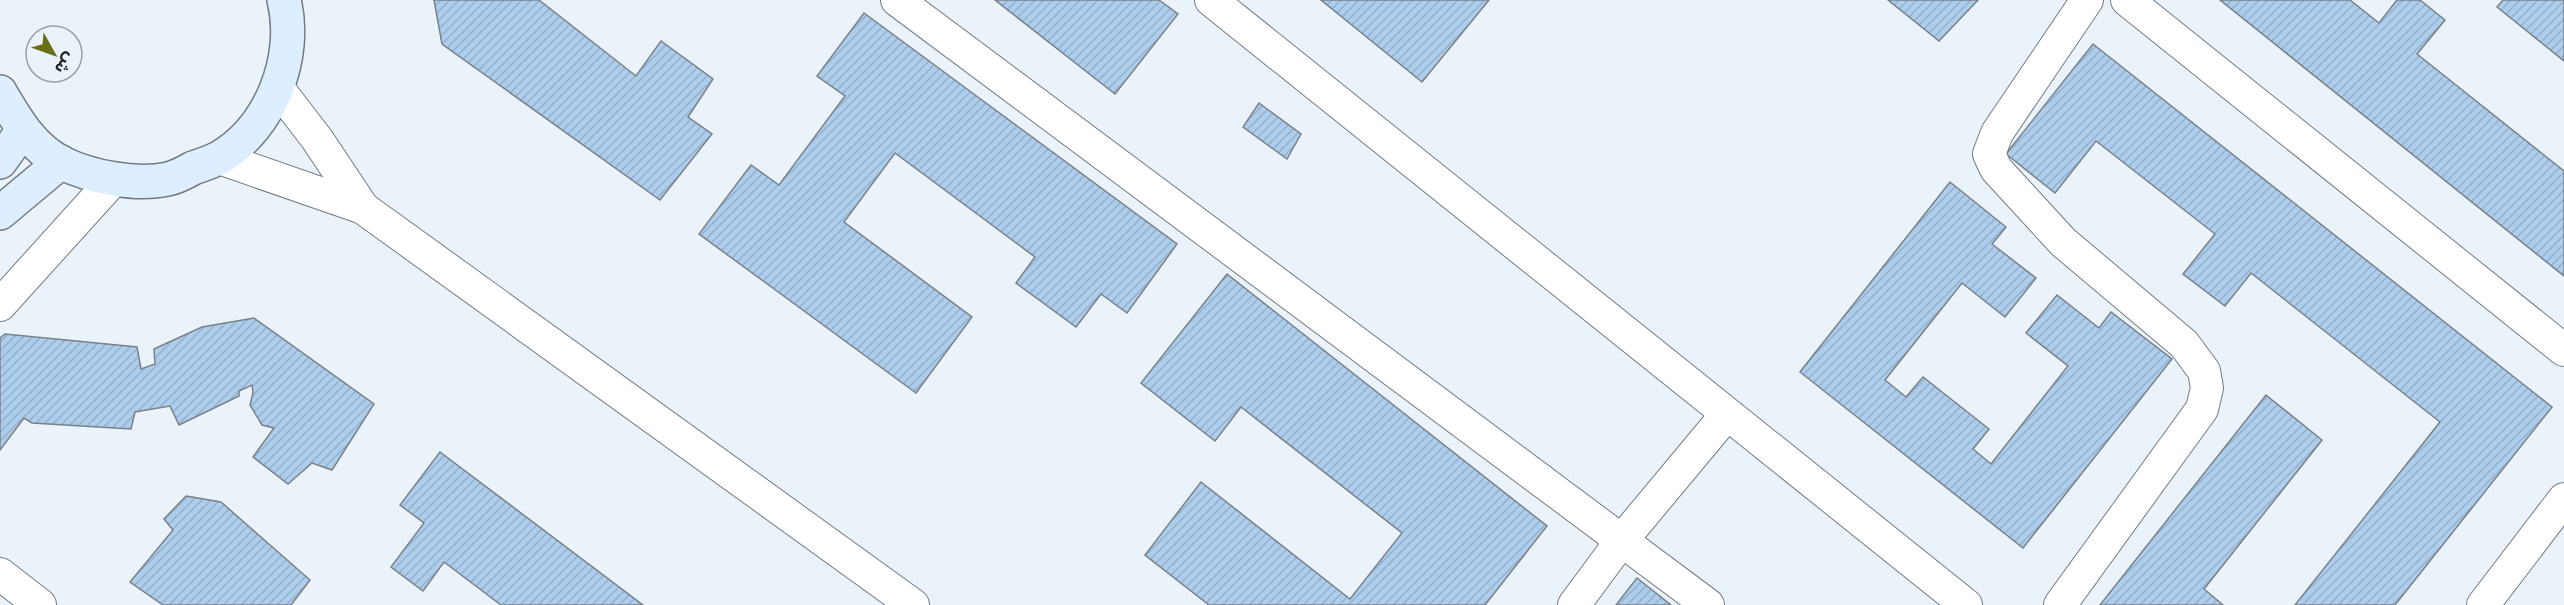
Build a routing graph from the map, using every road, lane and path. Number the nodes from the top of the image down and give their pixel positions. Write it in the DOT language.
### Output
graph roads {
  1 [pos="284,0"];
  2 [pos="897,0"];
  3 [pos="1211,0"];
  4 [pos="2087,0"];
  5 [pos="2127,0"];
  6 [pos="278,87"];
  7 [pos="0,92"];
  8 [pos="23,130"];
  9 [pos="219,158"];
  10 [pos="0,162"];
  11 [pos="61,162"];
  12 [pos="113,180"];
  13 [pos="363,208"];
  14 [pos="0,213"];
  15 [pos="0,304"];
  16 [pos="2564,350"];
  17 [pos="1727,414"];
  18 [pos="2564,499"];
  19 [pos="1622,540"];
  20 [pos="0,574"];
  21 [pos="40,605"];
  22 [pos="913,605"];
  23 [pos="1574,605"];
  24 [pos="1708,605"];
  25 [pos="1966,605"];
  26 [pos="2060,605"];
  27 [pos="2483,605"];
  1 -- 6 [label="main road"];
  2 -- 19 [label="street"];
  3 -- 17 [label="street"];
  4 -- 26 [label="street"];
  5 -- 16 [label="street"];
  6 -- 9 [label="main road"];
  6 -- 13 [label="street"];
  7 -- 8 [label="main road"];
  8 -- 10 [label="main road"];
  8 -- 11 [label="main road"];
  9 -- 12 [label="main road"];
  9 -- 13 [label="street"];
  11 -- 12 [label="main road"];
  11 -- 14 [label="main road"];
  12 -- 15 [label="street"];
  13 -- 22 [label="street"];
  17 -- 19 [label="street"];
  17 -- 25 [label="street"];
  18 -- 27 [label="street"];
  19 -- 23 [label="street"];
  19 -- 24 [label="street"];
  20 -- 21 [label="street"];
}
